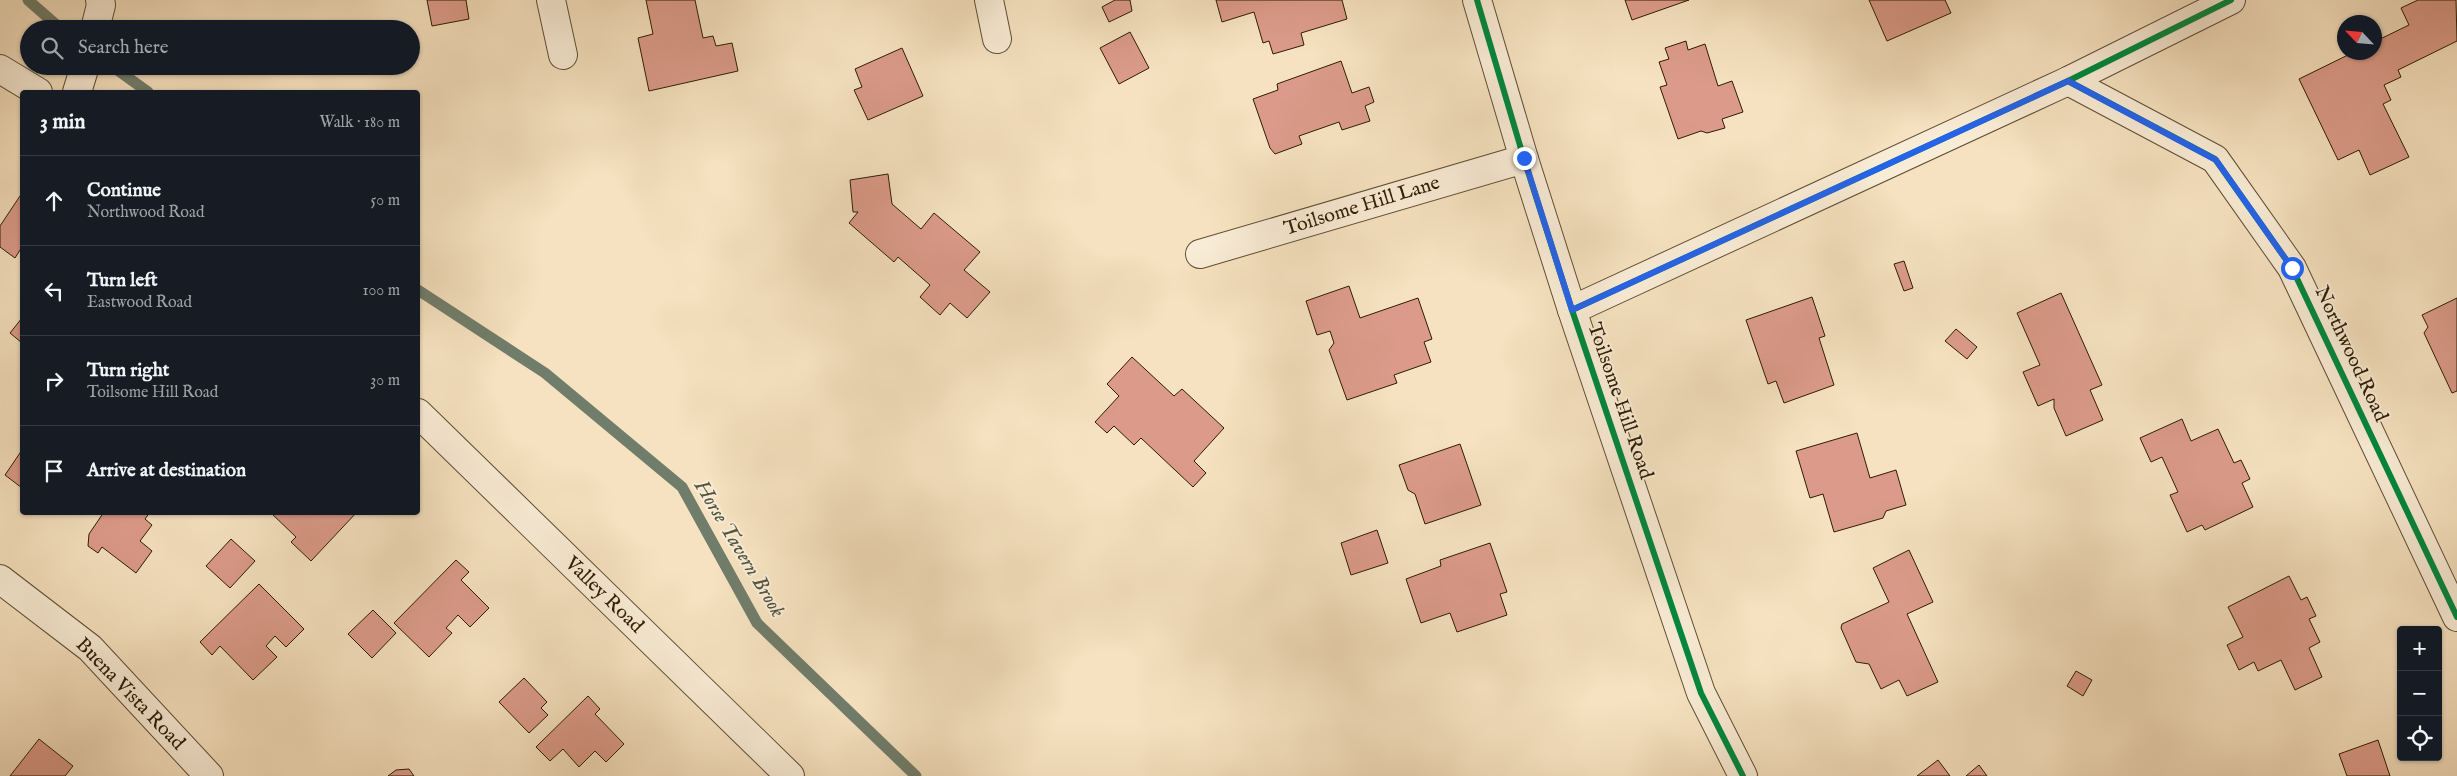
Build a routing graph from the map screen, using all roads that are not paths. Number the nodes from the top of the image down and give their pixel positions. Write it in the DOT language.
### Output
graph roads {
  1 [pos="551,0"];
  2 [pos="989,0"];
  3 [pos="1477,0"];
  4 [pos="2231,0"];
  5 [pos="997,39"];
  6 [pos="563,55"];
  7 [pos="0,69"];
  8 [pos="2068,81"];
  9 [pos="35,90"];
  10 [pos="1524,158"];
  11 [pos="1200,254"];
  12 [pos="1572,310"];
  13 [pos="420,415"];
  14 [pos="0,579"];
  15 [pos="2457,617"];
  16 [pos="209,776"];
  17 [pos="790,776"];
  18 [pos="1742,776"];
  1 -- 6 [label="street"];
  2 -- 5 [label="street"];
  3 -- 10 [label="street, Toilsome Hill Road"];
  4 -- 8 [label="street"];
  7 -- 9 [label="street"];
  8 -- 12 [label="street"];
  8 -- 15 [label="street, Northwood Road"];
  10 -- 11 [label="street, Toilsome Hill Lane"];
  10 -- 12 [label="street, Toilsome Hill Road"];
  12 -- 18 [label="street, Toilsome Hill Road"];
  13 -- 17 [label="street, Valley Road"];
  14 -- 16 [label="street, Buena Vista Road"];
}
